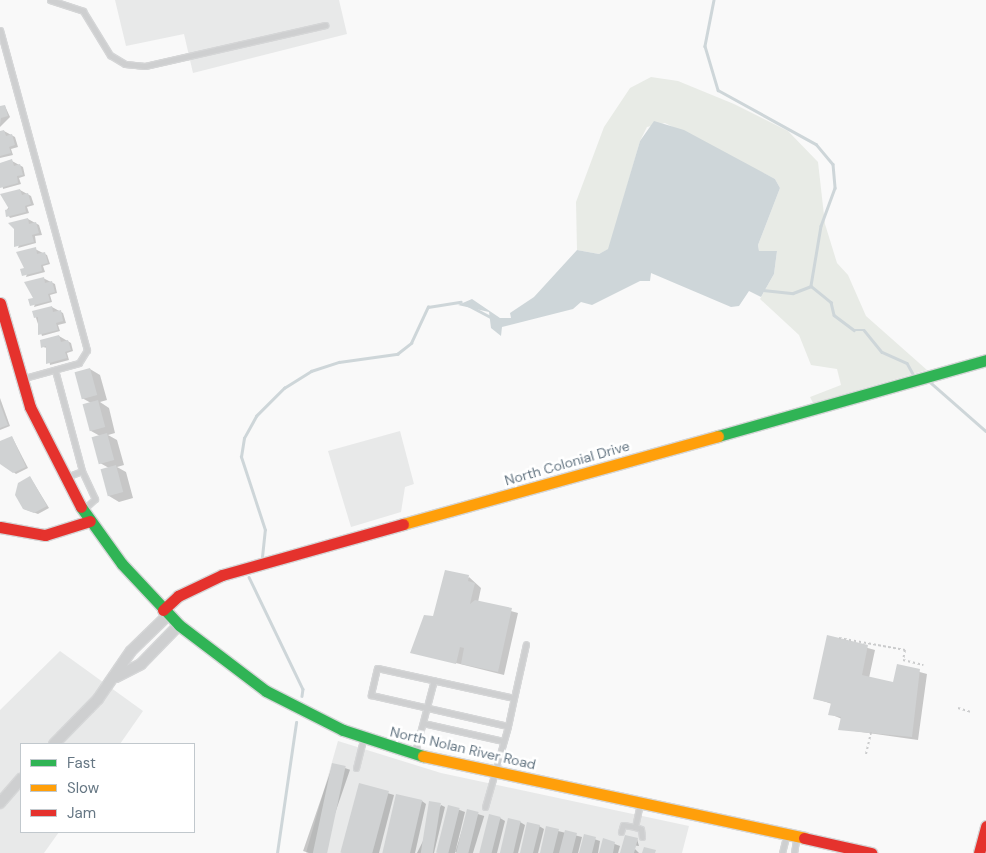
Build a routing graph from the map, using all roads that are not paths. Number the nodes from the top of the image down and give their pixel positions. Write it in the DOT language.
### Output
graph roads {
  1 [pos="50,0"];
  2 [pos="325,25"];
  3 [pos="0,30"];
  4 [pos="0,303"];
  5 [pos="986,360"];
  6 [pos="55,370"];
  7 [pos="21,378"];
  8 [pos="82,471"];
  9 [pos="64,478"];
  10 [pos="82,509"];
  11 [pos="90,521"];
  12 [pos="0,527"];
  13 [pos="166,612"];
  14 [pos="178,625"];
  15 [pos="526,644"];
  16 [pos="116,677"];
  17 [pos="434,680"];
  18 [pos="514,698"];
  19 [pos="428,708"];
  20 [pos="423,723"];
  21 [pos="508,726"];
  22 [pos="363,738"];
  23 [pos="503,741"];
  24 [pos="55,743"];
  25 [pos="415,754"];
  26 [pos="356,768"];
  27 [pos="495,773"];
  28 [pos="20,780"];
  29 [pos="0,803"];
  30 [pos="640,804"];
  31 [pos="486,805"];
  32 [pos="986,826"];
  33 [pos="635,827"];
  34 [pos="621,832"];
  35 [pos="792,835"];
  36 [pos="642,837"];
  37 [pos="830,848"];
  38 [pos="782,853"];
  39 [pos="794,853"];
  40 [pos="868,853"];
  41 [pos="979,853"];
  1 -- 2 [label="lane"];
  3 -- 6 [label="lane"];
  4 -- 7 [label="main road, North Nolan River Road"];
  5 -- 13 [label="main road, North Colonial Drive"];
  6 -- 7 [label="lane"];
  6 -- 8 [label="lane"];
  7 -- 9 [label="main road, North Nolan River Road"];
  8 -- 9 [label="lane"];
  8 -- 10 [label="lane"];
  9 -- 10 [label="main road, North Nolan River Road"];
  10 -- 11 [label="main road, North Nolan River Road"];
  11 -- 12 [label="main road"];
  11 -- 13 [label="main road, North Nolan River Road"];
  13 -- 14 [label="main road, North Nolan River Road"];
  13 -- 16 [label="street"];
  14 -- 16 [label="street"];
  14 -- 22 [label="main road, North Nolan River Road"];
  15 -- 18 [label="lane"];
  16 -- 24 [label="street"];
  17 -- 18 [label="lane"];
  17 -- 19 [label="lane"];
  17 -- 19 [label="lane"];
  18 -- 21 [label="lane"];
  19 -- 20 [label="lane"];
  19 -- 21 [label="lane"];
  20 -- 23 [label="lane"];
  20 -- 25 [label="lane"];
  21 -- 23 [label="lane"];
  22 -- 25 [label="main road, North Nolan River Road"];
  22 -- 26 [label="lane"];
  23 -- 27 [label="lane"];
  25 -- 27 [label="main road, North Nolan River Road"];
  27 -- 30 [label="main road, North Nolan River Road"];
  27 -- 31 [label="lane"];
  28 -- 29 [label="street"];
  30 -- 33 [label="lane"];
  30 -- 35 [label="main road, North Nolan River Road"];
  32 -- 41 [label="main road"];
  33 -- 34 [label="lane"];
  33 -- 36 [label="lane"];
  35 -- 37 [label="main road, North Nolan River Road"];
  35 -- 38 [label="lane"];
  35 -- 39 [label="lane"];
  37 -- 40 [label="main road, North Nolan River Road"];
}
